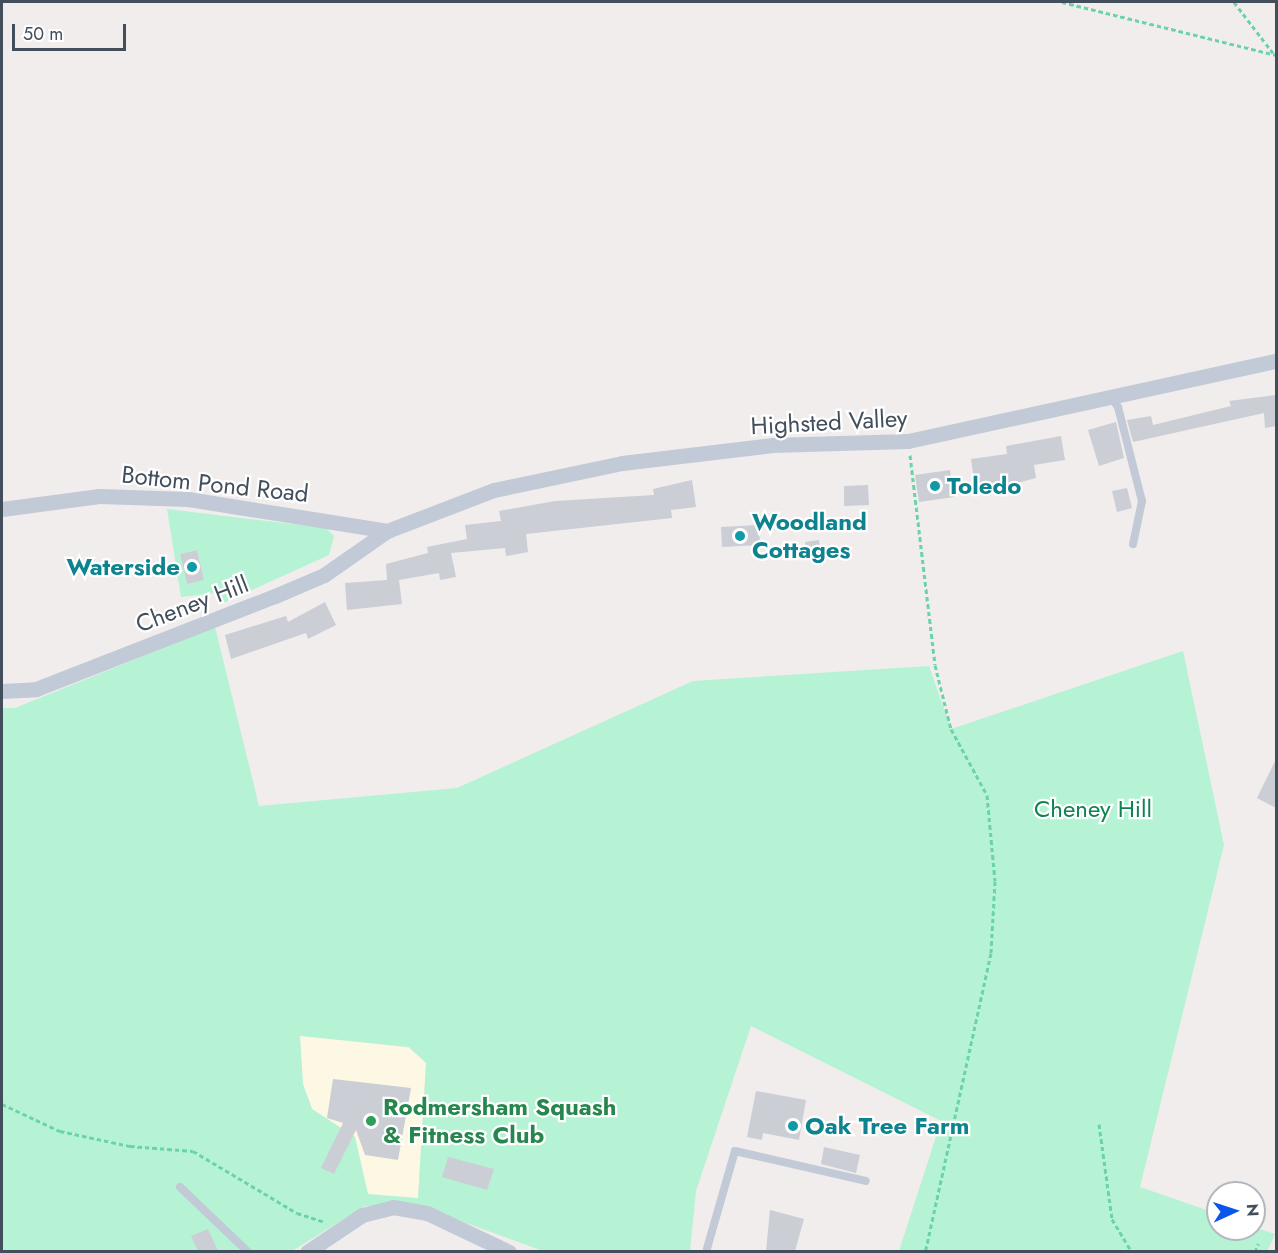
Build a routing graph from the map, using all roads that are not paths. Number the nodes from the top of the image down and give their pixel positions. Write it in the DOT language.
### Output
graph roads {
  1 [pos="1276,361"];
  2 [pos="1110,394"];
  3 [pos="2,509"];
  4 [pos="387,531"];
  5 [pos="1133,544"];
  6 [pos="2,691"];
  7 [pos="866,1181"];
  8 [pos="180,1187"];
  9 [pos="248,1251"];
  10 [pos="307,1251"];
  11 [pos="509,1251"];
  12 [pos="706,1251"];
  1 -- 2 [label="street, Highsted Valley"];
  2 -- 4 [label="street, Highsted Valley"];
  2 -- 5 [label="lane"];
  3 -- 4 [label="street, Bottom Pond Road"];
  4 -- 6 [label="street, Cheney Hill"];
  7 -- 12 [label="lane"];
  8 -- 9 [label="lane"];
  10 -- 11 [label="street"];
}
